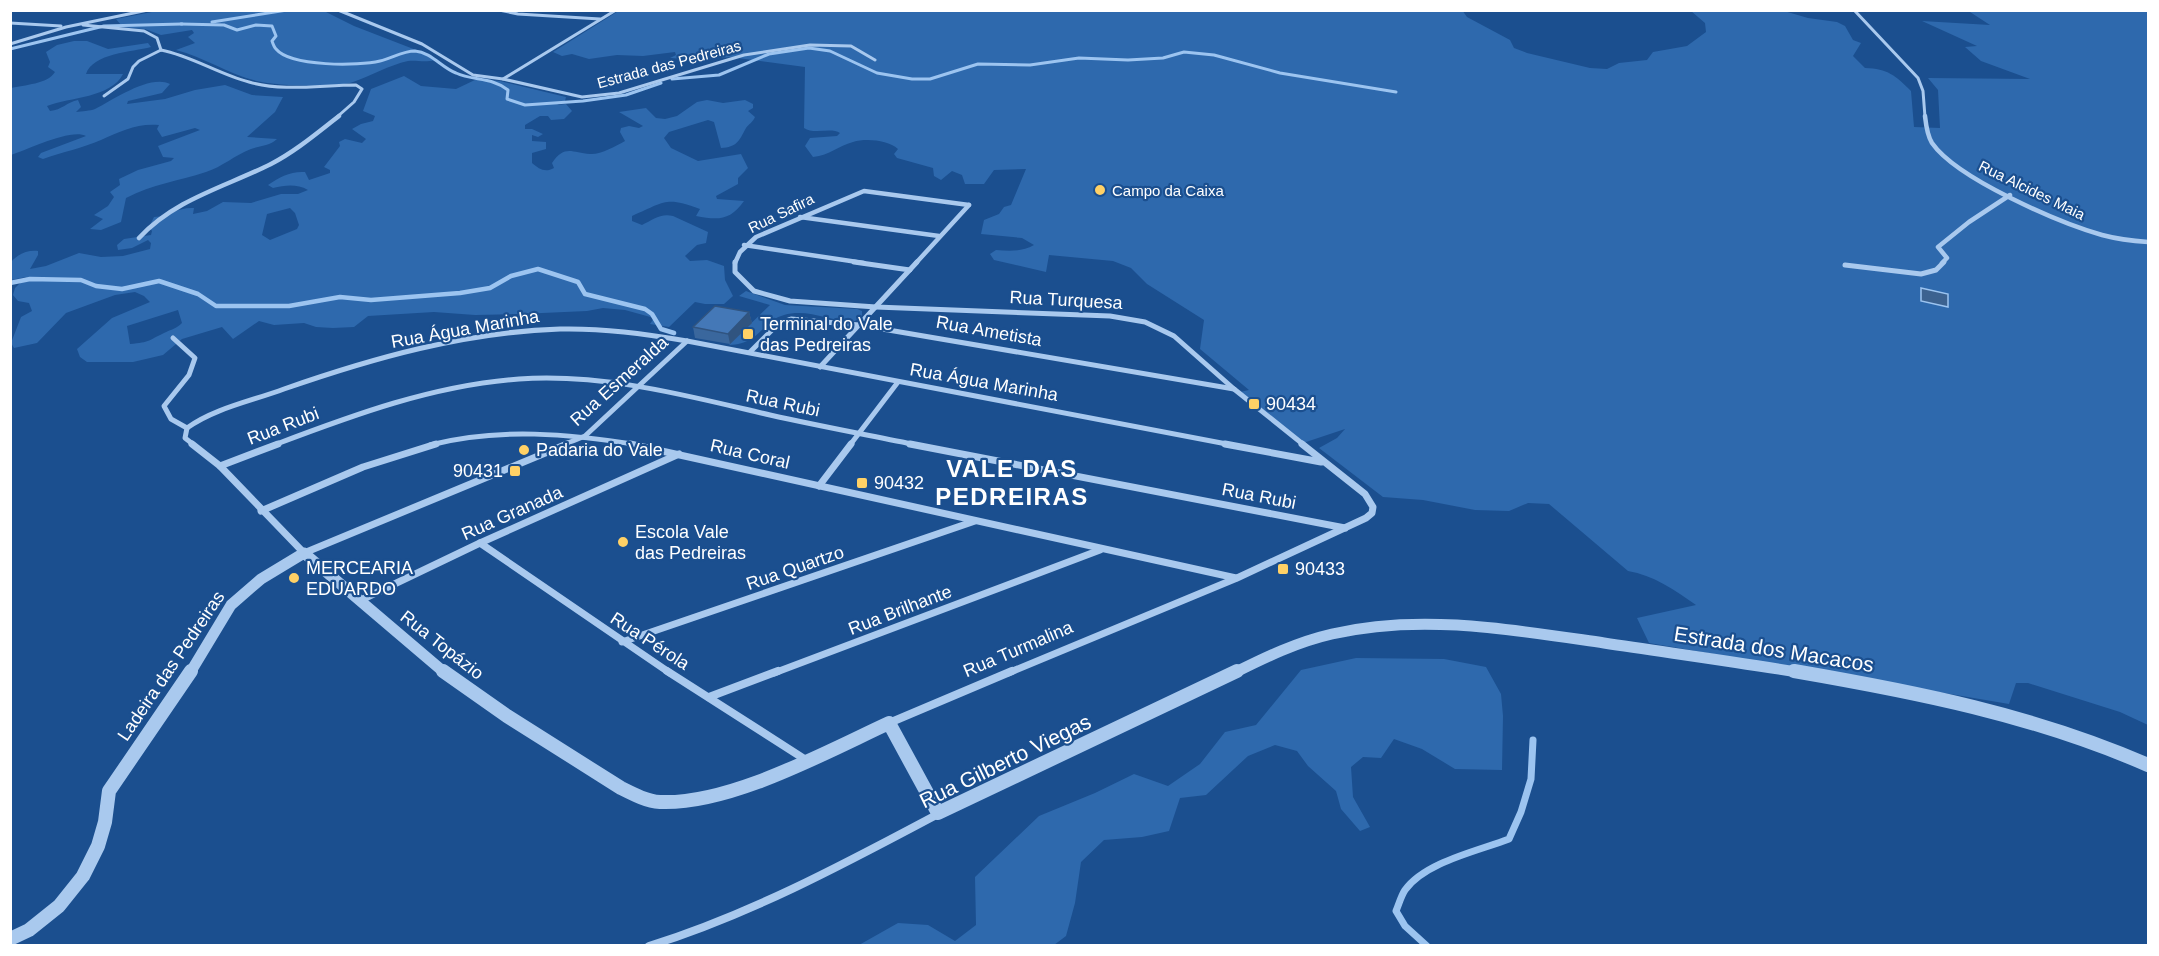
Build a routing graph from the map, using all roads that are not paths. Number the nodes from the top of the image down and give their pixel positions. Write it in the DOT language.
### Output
graph roads {
  1 [pos="148,10"];
  2 [pos="338,10"];
  3 [pos="499,10"];
  4 [pos="531,10"];
  5 [pos="616,10"];
  6 [pos="1854,10"];
  7 [pos="518,14"];
  8 [pos="601,19"];
  9 [pos="10,23"];
  10 [pos="78,24"];
  11 [pos="66,27"];
  12 [pos="10,44"];
  13 [pos="161,50"];
  14 [pos="875,60"];
  15 [pos="502,79"];
  16 [pos="104,96"];
  17 [pos="2010,195"];
  18 [pos="799,217"];
  19 [pos="939,236"];
  20 [pos="139,238"];
  21 [pos="2148,242"];
  22 [pos="744,245"];
  23 [pos="1845,265"];
  24 [pos="910,270"];
  25 [pos="876,307"];
  26 [pos="859,325"];
  27 [pos="172,338"];
  28 [pos="687,341"];
  29 [pos="750,352"];
  30 [pos="820,367"];
  31 [pos="898,382"];
  32 [pos="637,387"];
  33 [pos="1234,389"];
  34 [pos="187,428"];
  35 [pos="859,434"];
  36 [pos="585,436"];
  37 [pos="679,454"];
  38 [pos="1324,462"];
  39 [pos="220,466"];
  40 [pos="819,486"];
  41 [pos="1370,500"];
  42 [pos="261,511"];
  43 [pos="976,520"];
  44 [pos="1346,528"];
  45 [pos="480,543"];
  46 [pos="1101,549"];
  47 [pos="304,553"];
  48 [pos="1237,578"];
  49 [pos="359,601"];
  50 [pos="1382,625"];
  51 [pos="622,642"];
  52 [pos="709,698"];
  53 [pos="889,723"];
  54 [pos="806,760"];
  55 [pos="2148,765"];
  56 [pos="658,802"];
  57 [pos="938,813"];
  58 [pos="10,939"];
  59 [pos="649,945"];
  1 -- 10 [label="street"];
  2 -- 15 [label="street, Estrada das Pedreiras"];
  3 -- 7 [label="street"];
  4 -- 7 [label="street"];
  5 -- 8 [label="street"];
  6 -- 17 [label="street, Rua Alcides Maia"];
  7 -- 8 [label="street"];
  8 -- 15 [label="street"];
  9 -- 11 [label="street"];
  10 -- 11 [label="street"];
  10 -- 13 [label="street"];
  11 -- 12 [label="street"];
  13 -- 16 [label="street"];
  13 -- 20 [label="street"];
  14 -- 15 [label="street, Estrada das Pedreiras"];
  17 -- 21 [label="street, Rua Alcides Maia"];
  17 -- 23 [label="street"];
  18 -- 19 [label="street"];
  18 -- 19 [label="street, Rua Safira"];
  18 -- 22 [label="street, Rua Safira"];
  19 -- 24 [label="street"];
  22 -- 24 [label="street"];
  22 -- 25 [label="street, Rua Safira"];
  24 -- 25 [label="street"];
  25 -- 26 [label="street"];
  25 -- 33 [label="street, Rua Turquesa"];
  26 -- 29 [label="street, Rua Ametista"];
  26 -- 30 [label="street"];
  26 -- 33 [label="street, Rua Ametista"];
  27 -- 34 [label="street"];
  28 -- 29 [label="street, Rua Água Marinha"];
  28 -- 32 [label="street, Rua Esmeralda"];
  28 -- 34 [label="street, Rua Água Marinha"];
  29 -- 30 [label="street, Rua Água Marinha"];
  30 -- 31 [label="street, Rua Água Marinha"];
  31 -- 35 [label="street"];
  31 -- 38 [label="street, Rua Água Marinha"];
  32 -- 35 [label="street, Rua Rubi"];
  32 -- 36 [label="street, Rua Esmeralda"];
  32 -- 39 [label="street, Rua Rubi"];
  33 -- 38 [label="street, Rua Turquesa"];
  34 -- 39 [label="street, Rua Topázio"];
  35 -- 40 [label="street"];
  35 -- 44 [label="street, Rua Rubi"];
  36 -- 37 [label="street, Rua Coral"];
  36 -- 42 [label="street, Rua Coral"];
  36 -- 47 [label="street, Rua Esmeralda"];
  37 -- 40 [label="street, Rua Coral"];
  37 -- 45 [label="street, Rua Granada"];
  38 -- 41 [label="street, Rua Turquesa"];
  39 -- 42 [label="street, Rua Topázio"];
  40 -- 43 [label="street, Rua Coral"];
  41 -- 44 [label="street, Rua Turmalina"];
  42 -- 47 [label="street, Rua Topázio"];
  43 -- 46 [label="street, Rua Coral"];
  43 -- 51 [label="street, Rua Quartzo"];
  44 -- 48 [label="street, Rua Turmalina"];
  45 -- 49 [label="street, Rua Granada"];
  45 -- 51 [label="street, Rua Pérola"];
  46 -- 48 [label="street, Rua Coral"];
  46 -- 52 [label="street, Rua Brilhante"];
  47 -- 49 [label="street, Rua Topázio"];
  47 -- 58 [label="street, Ladeira das Pedreiras"];
  48 -- 53 [label="street, Rua Turmalina"];
  49 -- 56 [label="street, Rua Topázio"];
  50 -- 55 [label="street, Estrada dos Macacos"];
  50 -- 57 [label="street, Rua Gilberto Viegas"];
  51 -- 52 [label="street, Rua Pérola"];
  52 -- 54 [label="street, Rua Pérola"];
  53 -- 54 [label="street, Rua Turmalina"];
  53 -- 57 [label="street"];
  54 -- 56 [label="street, Rua Turmalina"];
  57 -- 59 [label="street, Rua Gilberto Viegas"];
}
